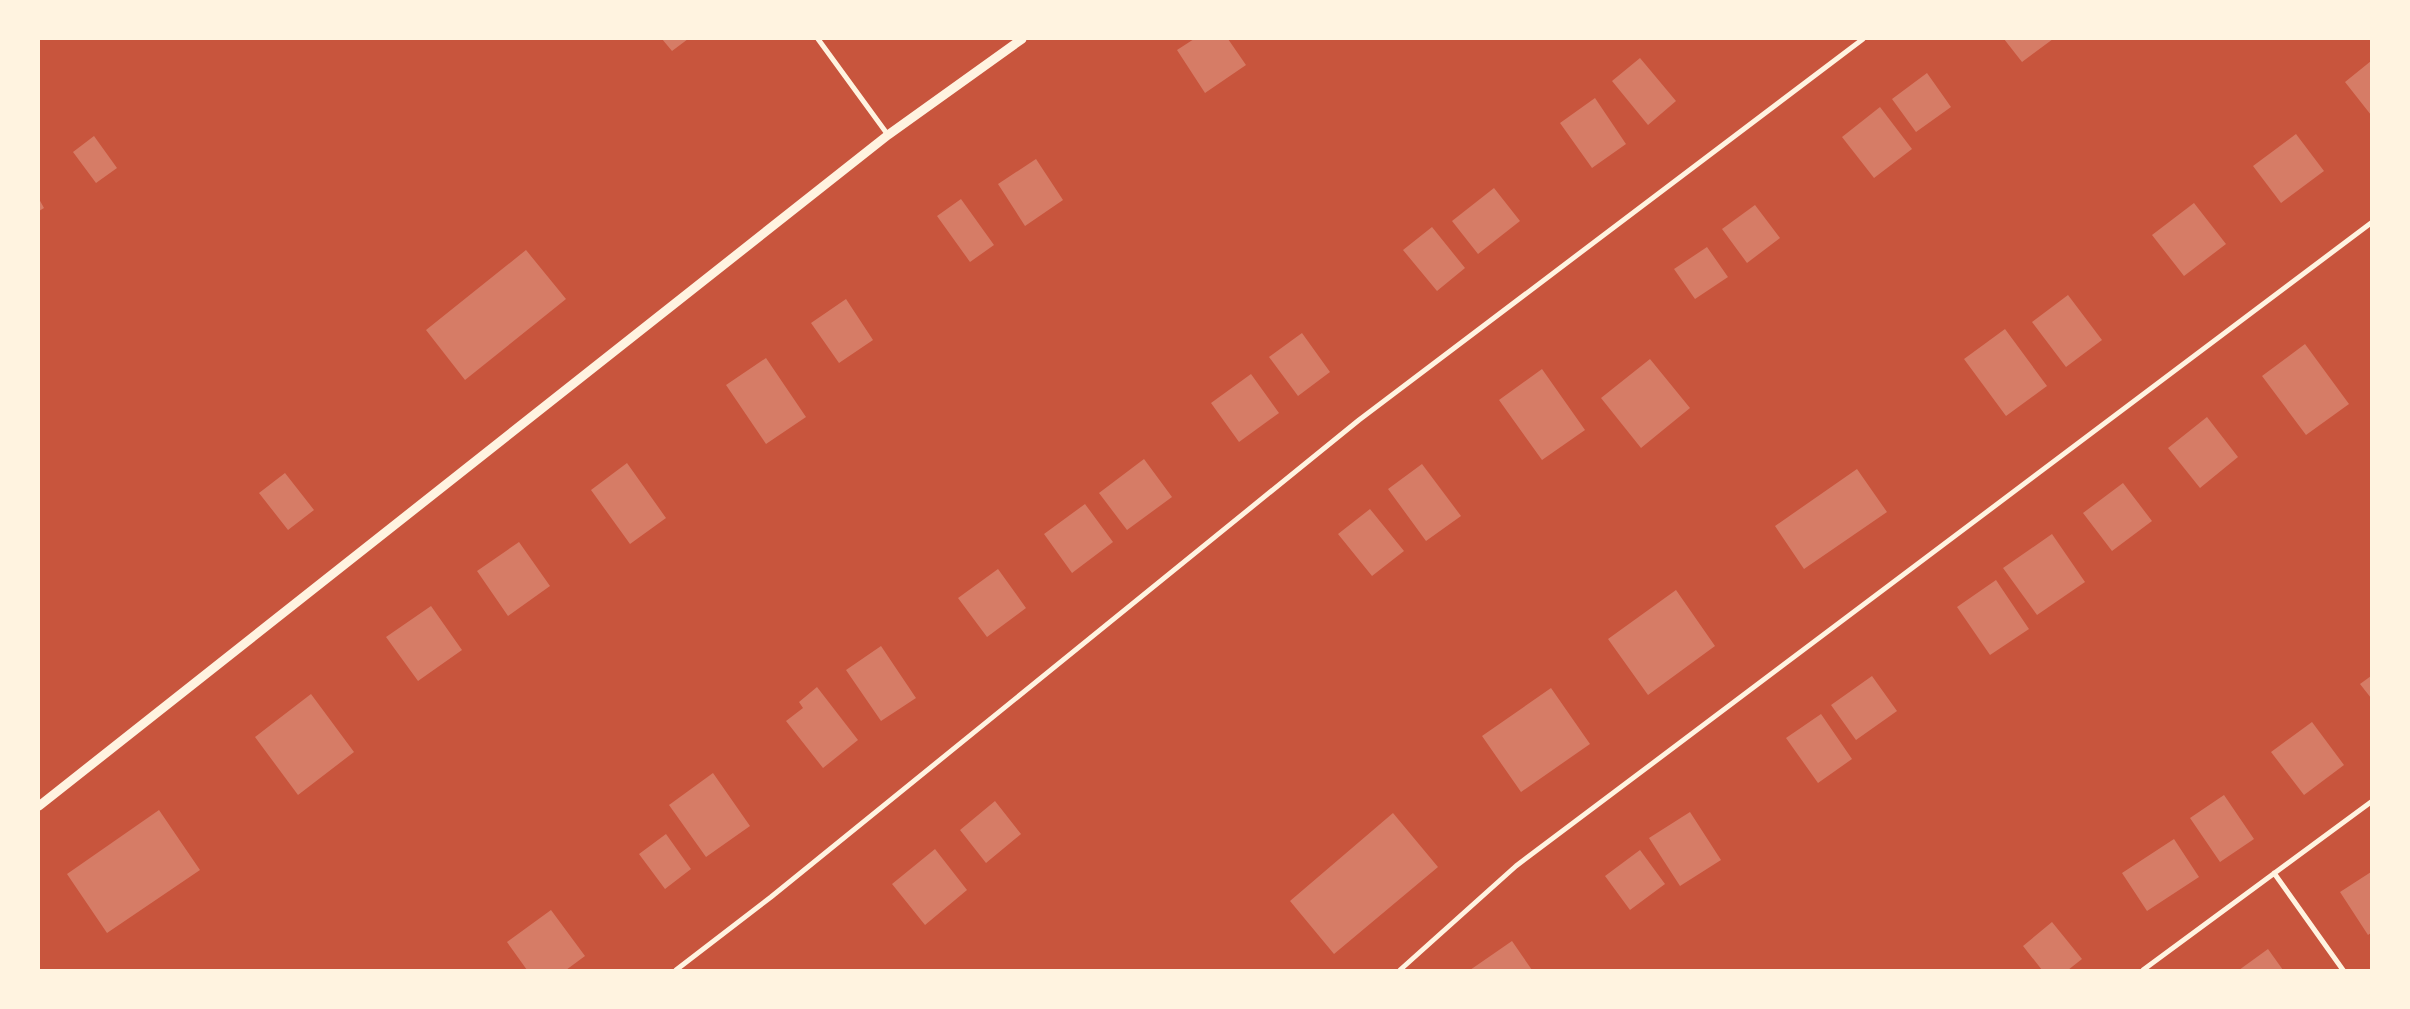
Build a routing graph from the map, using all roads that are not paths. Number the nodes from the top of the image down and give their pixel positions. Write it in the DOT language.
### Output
graph roads {
  1 [pos="818,39"];
  2 [pos="1022,39"];
  3 [pos="1864,39"];
  4 [pos="888,135"];
  5 [pos="2371,222"];
  6 [pos="2371,802"];
  7 [pos="39,806"];
  8 [pos="2274,873"];
  9 [pos="676,970"];
  10 [pos="1400,970"];
  11 [pos="2143,970"];
  12 [pos="2343,970"];
  1 -- 4 [label="street"];
  2 -- 4 [label="street"];
  3 -- 9 [label="street"];
  4 -- 7 [label="street"];
  5 -- 10 [label="street"];
  6 -- 8 [label="street"];
  8 -- 11 [label="street"];
  8 -- 12 [label="street"];
}
